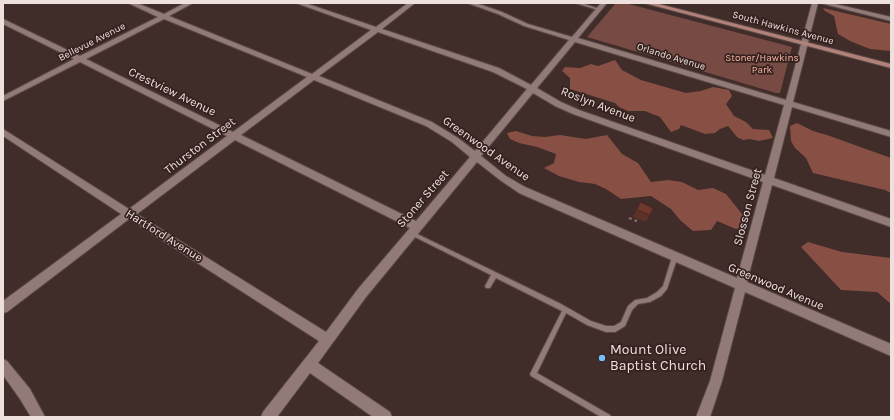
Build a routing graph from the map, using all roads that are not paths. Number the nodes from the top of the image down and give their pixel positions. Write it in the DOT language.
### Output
graph roads {
  1 [pos="131,3"];
  2 [pos="190,3"];
  3 [pos="299,3"];
  4 [pos="412,3"];
  5 [pos="470,3"];
  6 [pos="577,3"];
  7 [pos="647,3"];
  8 [pos="815,3"];
  9 [pos="823,3"];
  10 [pos="601,6"];
  11 [pos="164,16"];
  12 [pos="891,19"];
  13 [pos="3,21"];
  14 [pos="376,30"];
  15 [pos="574,39"];
  16 [pos="804,44"];
  17 [pos="81,59"];
  18 [pos="891,66"];
  19 [pos="312,77"];
  20 [pos="532,89"];
  21 [pos="3,99"];
  22 [pos="788,103"];
  23 [pos="3,132"];
  24 [pos="891,134"];
  25 [pos="234,136"];
  26 [pos="476,157"];
  27 [pos="769,180"];
  28 [pos="129,214"];
  29 [pos="891,223"];
  30 [pos="413,230"];
  31 [pos="675,256"];
  32 [pos="495,274"];
  33 [pos="741,285"];
  34 [pos="488,286"];
  35 [pos="3,308"];
  36 [pos="566,310"];
  37 [pos="327,339"];
  38 [pos="891,350"];
  39 [pos="3,365"];
  40 [pos="309,365"];
  41 [pos="38,417"];
  42 [pos="268,417"];
  43 [pos="385,417"];
  44 [pos="608,417"];
  45 [pos="703,417"];
  1 -- 11 [label="street, Greenwood Avenue"];
  2 -- 11 [label="street, Bellevue Avenue"];
  3 -- 14 [label="street, Roslyn Avenue"];
  4 -- 14 [label="street, Thurston Street"];
  5 -- 15 [label="street, Orlando Avenue"];
  6 -- 10 [label="lane"];
  7 -- 16 [label="street, South Hawkins Avenue"];
  8 -- 16 [label="street, Slosson Street"];
  9 -- 12 [label="street"];
  10 -- 15 [label="street, Stoner Street"];
  11 -- 17 [label="street, Bellevue Avenue"];
  11 -- 19 [label="street, Greenwood Avenue"];
  13 -- 17 [label="street, Crestview Avenue"];
  14 -- 19 [label="street, Thurston Street"];
  14 -- 20 [label="street, Roslyn Avenue"];
  15 -- 20 [label="street, Stoner Street"];
  15 -- 22 [label="street, Orlando Avenue"];
  16 -- 18 [label="street, South Hawkins Avenue"];
  16 -- 22 [label="street, Slosson Street"];
  17 -- 21 [label="street, Bellevue Avenue"];
  17 -- 25 [label="street, Crestview Avenue"];
  19 -- 25 [label="street, Thurston Street"];
  19 -- 26 [label="street, Greenwood Avenue"];
  20 -- 26 [label="street, Stoner Street"];
  20 -- 27 [label="street, Roslyn Avenue"];
  22 -- 24 [label="street, Orlando Avenue"];
  22 -- 27 [label="street, Slosson Street"];
  23 -- 28 [label="street, Hartford Avenue"];
  25 -- 28 [label="street, Thurston Street"];
  25 -- 30 [label="street, Crestview Avenue"];
  26 -- 30 [label="street, Stoner Street"];
  26 -- 31 [label="street, Greenwood Avenue"];
  27 -- 29 [label="street, Roslyn Avenue"];
  27 -- 33 [label="street, Slosson Street"];
  28 -- 35 [label="street, Thurston Street"];
  28 -- 37 [label="street, Hartford Avenue"];
  30 -- 32 [label="lane"];
  30 -- 37 [label="street, Stoner Street"];
  31 -- 33 [label="street, Greenwood Avenue"];
  31 -- 36 [label="lane"];
  32 -- 34 [label="lane"];
  32 -- 36 [label="lane"];
  33 -- 38 [label="street, Greenwood Avenue"];
  33 -- 45 [label="street, Slosson Street"];
  36 -- 44 [label="lane"];
  37 -- 40 [label="street, Stoner Street"];
  39 -- 41 [label="street"];
  40 -- 42 [label="street, Stoner Street"];
  40 -- 43 [label="street"];
}
